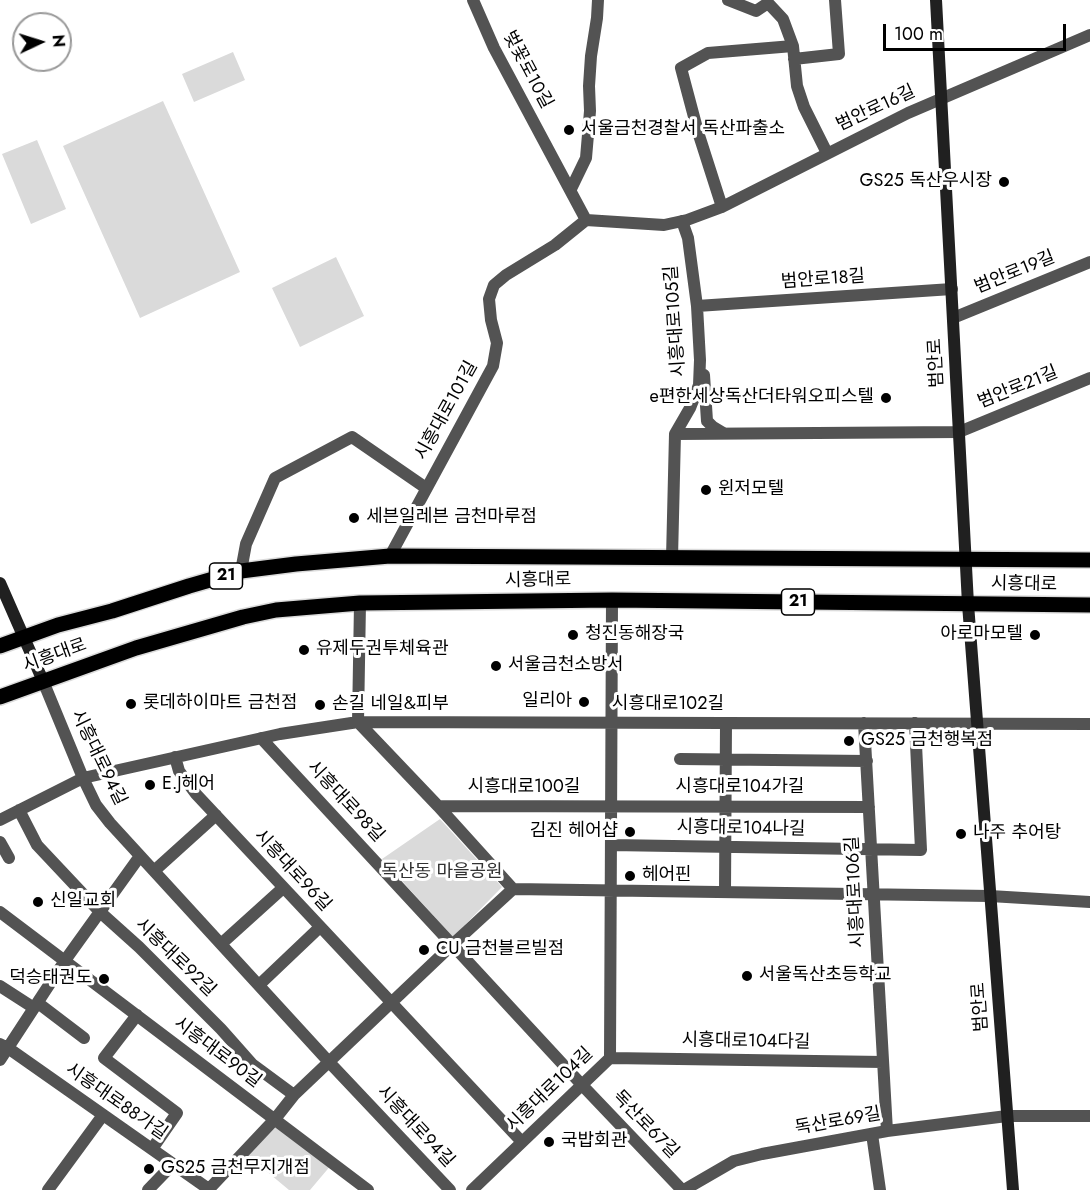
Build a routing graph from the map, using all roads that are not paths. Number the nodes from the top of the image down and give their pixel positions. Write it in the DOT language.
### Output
graph roads {
  1 [pos="474,0"];
  2 [pos="598,0"];
  3 [pos="728,0"];
  4 [pos="835,0"];
  5 [pos="936,0"];
  6 [pos="769,2"];
  7 [pos="1090,35"];
  8 [pos="793,46"];
  9 [pos="794,59"];
  10 [pos="941,99"];
  11 [pos="827,153"];
  12 [pos="571,189"];
  13 [pos="722,207"];
  14 [pos="586,220"];
  15 [pos="682,221"];
  16 [pos="1090,262"];
  17 [pos="951,289"];
  18 [pos="697,306"];
  19 [pos="953,318"];
  20 [pos="700,360"];
  21 [pos="1090,378"];
  22 [pos="959,432"];
  23 [pos="724,433"];
  24 [pos="675,434"];
  25 [pos="426,488"];
  26 [pos="390,556"];
  27 [pos="672,558"];
  28 [pos="966,559"];
  29 [pos="1090,560"];
  30 [pos="241,571"];
  31 [pos="0,583"];
  32 [pos="612,600"];
  33 [pos="360,603"];
  34 [pos="968,604"];
  35 [pos="1090,605"];
  36 [pos="24,637"];
  37 [pos="0,646"];
  38 [pos="43,681"];
  39 [pos="0,697"];
  40 [pos="358,722"];
  41 [pos="611,723"];
  42 [pos="726,723"];
  43 [pos="864,723"];
  44 [pos="915,723"];
  45 [pos="977,723"];
  46 [pos="1090,724"];
  47 [pos="261,738"];
  48 [pos="175,757"];
  49 [pos="680,759"];
  50 [pos="726,759"];
  51 [pos="867,761"];
  52 [pos="83,778"];
  53 [pos="438,806"];
  54 [pos="611,806"];
  55 [pos="725,806"];
  56 [pos="869,807"];
  57 [pos="19,810"];
  58 [pos="216,815"];
  59 [pos="0,820"];
  60 [pos="0,842"];
  61 [pos="611,845"];
  62 [pos="725,847"];
  63 [pos="871,849"];
  64 [pos="140,856"];
  65 [pos="9,858"];
  66 [pos="154,871"];
  67 [pos="283,888"];
  68 [pos="513,889"];
  69 [pos="610,890"];
  70 [pos="724,892"];
  71 [pos="874,894"];
  72 [pos="990,896"];
  73 [pos="1090,902"];
  74 [pos="0,912"];
  75 [pos="100,912"];
  76 [pos="320,927"];
  77 [pos="221,944"];
  78 [pos="452,945"];
  79 [pos="65,961"];
  80 [pos="259,985"];
  81 [pos="0,986"];
  82 [pos="390,1003"];
  83 [pos="36,1006"];
  84 [pos="137,1016"];
  85 [pos="84,1038"];
  86 [pos="4,1046"];
  87 [pos="610,1058"];
  88 [pos="0,1060"];
  89 [pos="329,1062"];
  90 [pos="883,1062"];
  91 [pos="582,1085"];
  92 [pos="294,1095"];
  93 [pos="103,1115"];
  94 [pos="1007,1116"];
  95 [pos="1090,1116"];
  96 [pos="275,1119"];
  97 [pos="887,1131"];
  98 [pos="872,1134"];
  99 [pos="522,1142"];
  100 [pos="152,1149"];
  101 [pos="173,1164"];
  102 [pos="209,1189"];
  103 [pos="48,1190"];
  104 [pos="148,1190"];
  105 [pos="368,1190"];
  106 [pos="450,1190"];
  107 [pos="472,1190"];
  108 [pos="683,1190"];
  109 [pos="880,1190"];
  110 [pos="1013,1190"];
  1 -- 12 [label="street, 벚꽃로10길"];
  2 -- 12 [label="street"];
  3 -- 6 [label="street"];
  4 -- 9 [label="street"];
  5 -- 10 [label="main road, 범안로"];
  6 -- 8 [label="street, 범안로16길"];
  7 -- 10 [label="street, 범안로16길"];
  8 -- 9 [label="street, 범안로16길"];
  8 -- 13 [label="street"];
  9 -- 11 [label="street, 범안로16길"];
  10 -- 11 [label="street, 범안로16길"];
  10 -- 17 [label="main road, 범안로"];
  11 -- 13 [label="street, 범안로16길"];
  12 -- 14 [label="street, 벚꽃로10길"];
  13 -- 15 [label="street, 범안로16길"];
  14 -- 15 [label="street, 범안로16길"];
  14 -- 25 [label="street, 시흥대로101길"];
  15 -- 18 [label="street, 시흥대로105길"];
  16 -- 19 [label="street, 범안로19길"];
  17 -- 18 [label="street, 범안로18길"];
  17 -- 19 [label="main road, 범안로"];
  18 -- 20 [label="street, 시흥대로105길"];
  19 -- 22 [label="main road, 범안로"];
  20 -- 23 [label="street"];
  20 -- 24 [label="street, 시흥대로105길"];
  21 -- 22 [label="street, 범안로21길"];
  22 -- 23 [label="street"];
  22 -- 28 [label="main road, 범안로"];
  23 -- 24 [label="street"];
  24 -- 27 [label="street, 시흥대로105길"];
  25 -- 26 [label="street, 시흥대로101길"];
  25 -- 30 [label="street, 시흥대로101길"];
  26 -- 27 [label="main road, 시흥대로 / 21"];
  26 -- 30 [label="main road, 시흥대로 / 21"];
  27 -- 28 [label="main road, 시흥대로 / 21"];
  28 -- 29 [label="main road, 시흥대로 / 21"];
  28 -- 34 [label="main road, 범안로"];
  30 -- 36 [label="main road, 시흥대로 / 21"];
  31 -- 36 [label="main road"];
  32 -- 33 [label="main road, 시흥대로 / 21"];
  32 -- 34 [label="main road, 시흥대로 / 21"];
  32 -- 41 [label="street, 시흥대로104길"];
  33 -- 38 [label="main road, 시흥대로 / 21"];
  33 -- 40 [label="street"];
  34 -- 35 [label="main road, 시흥대로 / 21"];
  34 -- 45 [label="main road, 범안로"];
  36 -- 37 [label="main road, 시흥대로 / 21"];
  36 -- 38 [label="main road"];
  38 -- 39 [label="main road, 시흥대로 / 21"];
  38 -- 52 [label="street, 시흥대로94길"];
  40 -- 41 [label="street, 시흥대로102길"];
  40 -- 47 [label="street"];
  40 -- 53 [label="street"];
  41 -- 42 [label="street, 시흥대로102길"];
  41 -- 54 [label="street, 시흥대로104길"];
  42 -- 43 [label="street, 시흥대로102길"];
  42 -- 50 [label="street"];
  43 -- 44 [label="street, 시흥대로102길"];
  43 -- 51 [label="street, 시흥대로106길"];
  44 -- 45 [label="street, 시흥대로102길"];
  44 -- 63 [label="street, 시흥대로104나길"];
  45 -- 46 [label="street"];
  45 -- 72 [label="main road, 범안로"];
  47 -- 48 [label="street"];
  47 -- 78 [label="street, 시흥대로98길"];
  48 -- 52 [label="street"];
  48 -- 58 [label="street, 시흥대로96길"];
  49 -- 50 [label="street"];
  50 -- 51 [label="street"];
  50 -- 55 [label="street"];
  51 -- 56 [label="street, 시흥대로106길"];
  52 -- 57 [label="street"];
  52 -- 64 [label="street, 시흥대로94길"];
  53 -- 54 [label="street, 시흥대로100길"];
  53 -- 68 [label="street"];
  54 -- 55 [label="street, 시흥대로104가길"];
  54 -- 61 [label="street, 시흥대로104길"];
  55 -- 56 [label="street, 시흥대로104가길"];
  55 -- 62 [label="street"];
  56 -- 63 [label="street, 시흥대로106길"];
  57 -- 59 [label="street"];
  57 -- 75 [label="street, 시흥대로92길"];
  58 -- 66 [label="street"];
  58 -- 67 [label="street, 시흥대로96길"];
  60 -- 65 [label="street"];
  61 -- 62 [label="street, 시흥대로104나길"];
  61 -- 69 [label="street, 시흥대로104길"];
  62 -- 63 [label="street, 시흥대로104나길"];
  62 -- 70 [label="street"];
  63 -- 71 [label="street, 시흥대로106길"];
  64 -- 66 [label="street, 시흥대로94길"];
  64 -- 75 [label="street"];
  66 -- 77 [label="street, 시흥대로94길"];
  67 -- 76 [label="street, 시흥대로96길"];
  67 -- 77 [label="street"];
  68 -- 69 [label="street"];
  68 -- 78 [label="street"];
  69 -- 70 [label="street"];
  69 -- 87 [label="street, 시흥대로104길"];
  70 -- 71 [label="street"];
  71 -- 72 [label="street"];
  71 -- 90 [label="street, 시흥대로106길"];
  72 -- 73 [label="street"];
  72 -- 94 [label="main road, 범안로"];
  74 -- 79 [label="street, 시흥대로90길"];
  75 -- 79 [label="street"];
  75 -- 92 [label="street, 시흥대로92길"];
  76 -- 80 [label="street"];
  76 -- 82 [label="street, 시흥대로96길"];
  77 -- 80 [label="street, 시흥대로94길"];
  78 -- 82 [label="street"];
  78 -- 91 [label="street, 시흥대로98길"];
  79 -- 83 [label="street"];
  79 -- 84 [label="street, 시흥대로90길"];
  80 -- 89 [label="street, 시흥대로94길"];
  81 -- 83 [label="street"];
  82 -- 89 [label="street"];
  82 -- 99 [label="street, 시흥대로96길"];
  83 -- 85 [label="street"];
  83 -- 86 [label="street"];
  84 -- 96 [label="street, 시흥대로90길"];
  84 -- 100 [label="street"];
  86 -- 88 [label="street"];
  86 -- 93 [label="street, 시흥대로88가길"];
  87 -- 90 [label="street, 시흥대로104다길"];
  87 -- 91 [label="street, 시흥대로104길"];
  89 -- 92 [label="street"];
  89 -- 106 [label="street, 시흥대로94길"];
  90 -- 97 [label="street, 시흥대로106길"];
  91 -- 99 [label="street, 시흥대로104길"];
  91 -- 108 [label="street, 독산로67길"];
  92 -- 96 [label="street"];
  93 -- 100 [label="street, 시흥대로88가길"];
  93 -- 103 [label="street"];
  94 -- 95 [label="street"];
  94 -- 97 [label="street, 독산로69길"];
  94 -- 110 [label="main road, 범안로"];
  96 -- 102 [label="street"];
  96 -- 105 [label="street, 시흥대로90길"];
  97 -- 98 [label="street, 독산로69길"];
  98 -- 108 [label="street, 독산로69길"];
  98 -- 109 [label="street"];
  99 -- 107 [label="street, 시흥대로104길"];
  100 -- 101 [label="street, 시흥대로88가길"];
  101 -- 102 [label="street, 시흥대로88가길"];
  101 -- 104 [label="street"];
}
